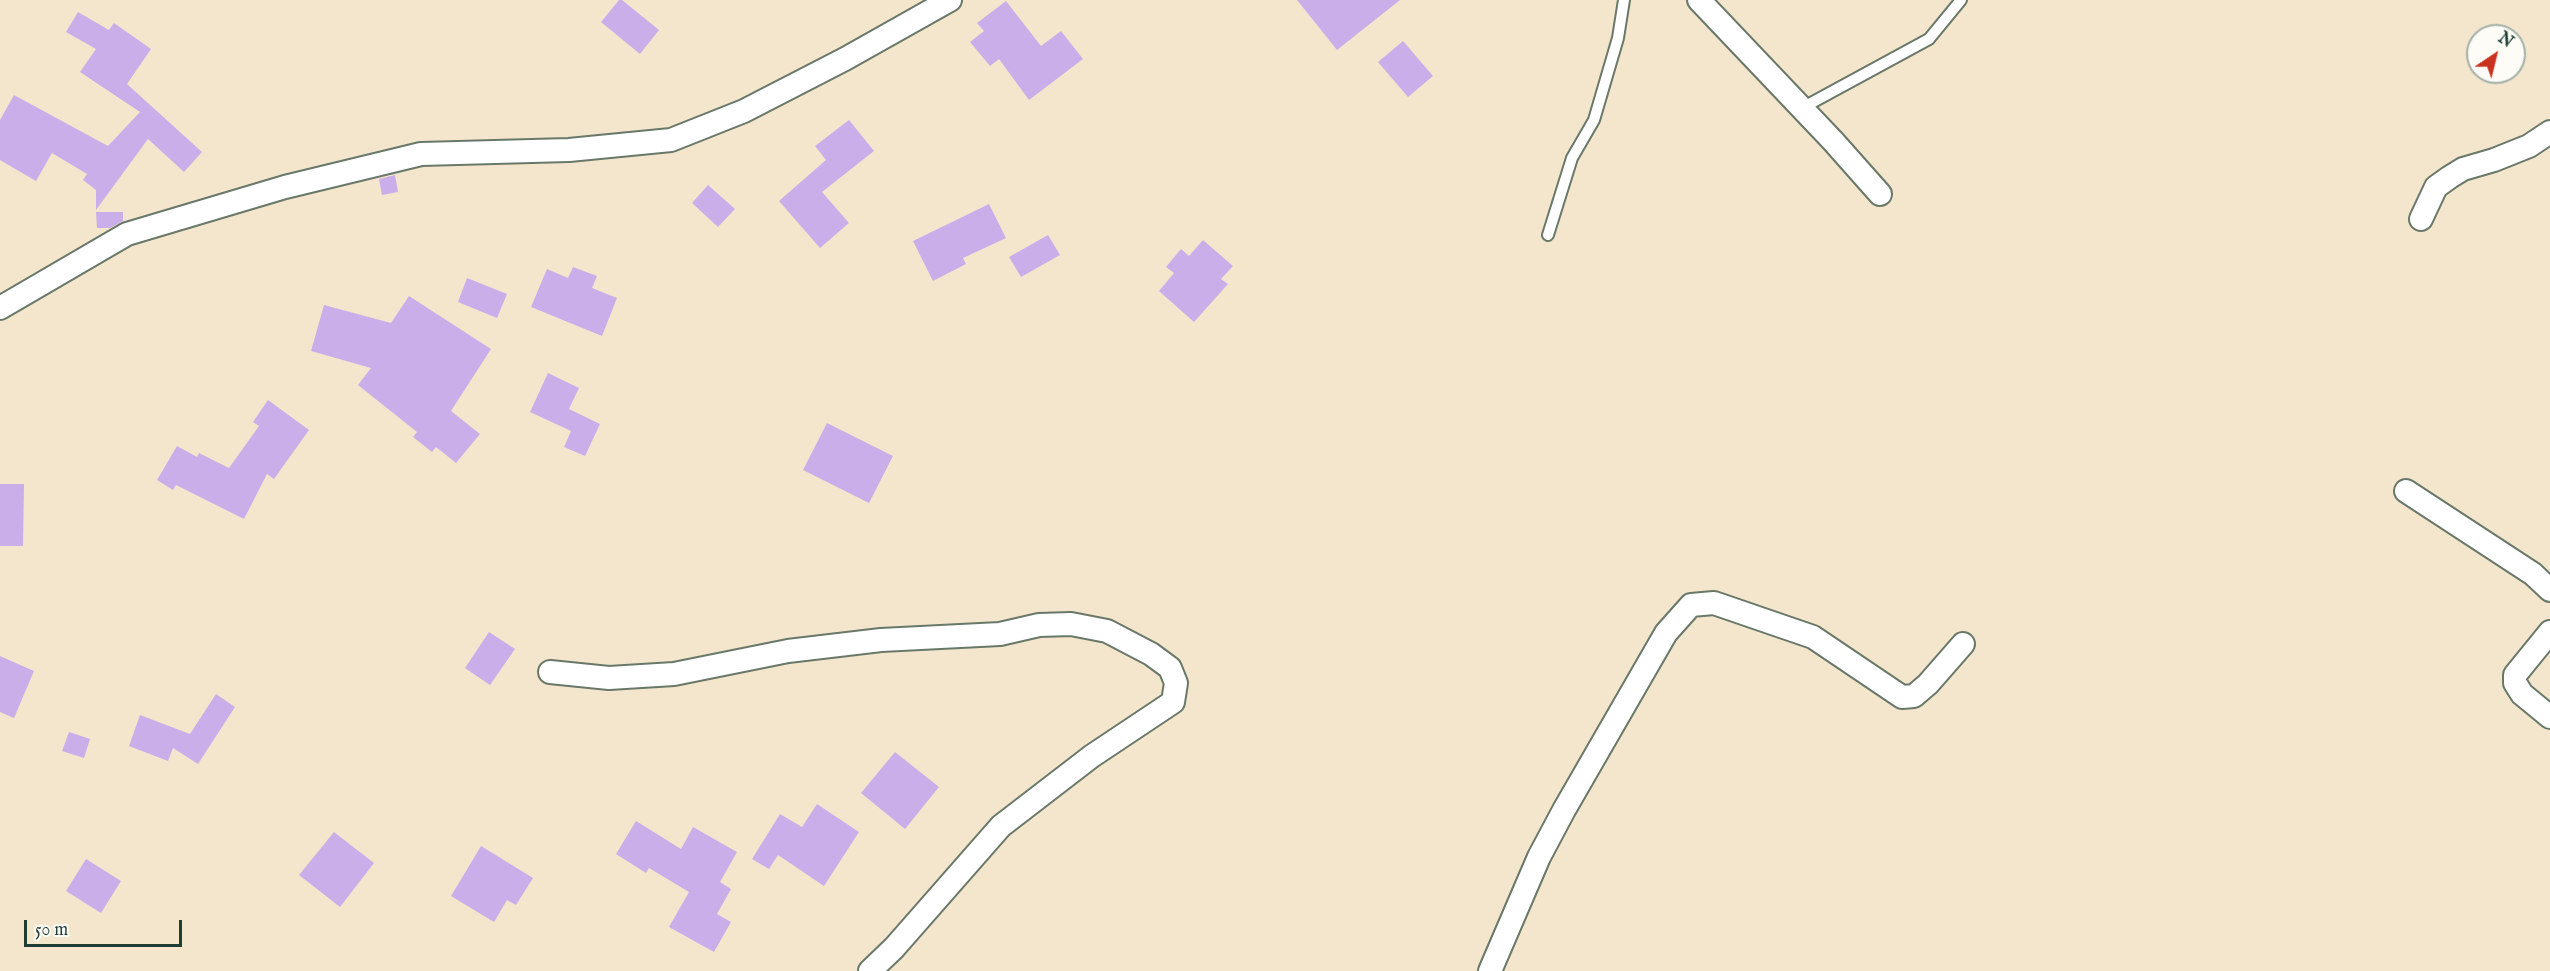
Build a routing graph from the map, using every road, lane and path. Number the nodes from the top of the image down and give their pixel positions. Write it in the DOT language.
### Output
graph roads {
  1 [pos="950,0"];
  2 [pos="1624,0"];
  3 [pos="1699,0"];
  4 [pos="1961,0"];
  5 [pos="1802,108"];
  6 [pos="2550,132"];
  7 [pos="1880,194"];
  8 [pos="2421,219"];
  9 [pos="1548,235"];
  10 [pos="0,308"];
  11 [pos="2406,491"];
  12 [pos="2550,590"];
  13 [pos="2550,633"];
  14 [pos="1963,644"];
  15 [pos="550,672"];
  16 [pos="2550,717"];
  17 [pos="870,971"];
  18 [pos="1490,971"];
  1 -- 10 [label="street"];
  2 -- 9 [label="lane"];
  3 -- 5 [label="street"];
  4 -- 5 [label="lane"];
  5 -- 7 [label="street"];
  6 -- 8 [label="street"];
  11 -- 12 [label="street"];
  13 -- 16 [label="street"];
  14 -- 18 [label="street"];
  15 -- 17 [label="street"];
}
